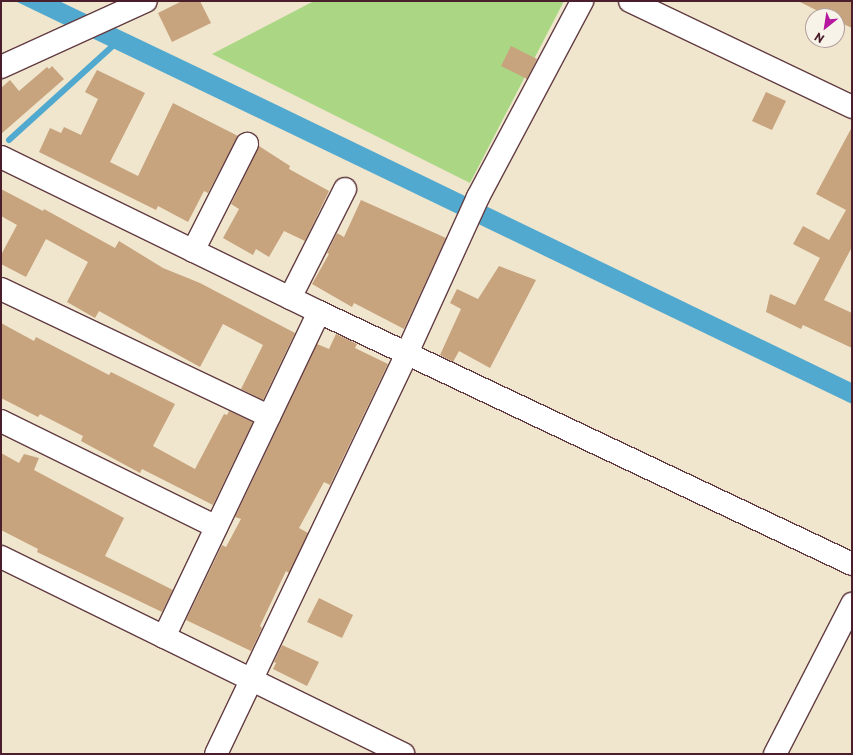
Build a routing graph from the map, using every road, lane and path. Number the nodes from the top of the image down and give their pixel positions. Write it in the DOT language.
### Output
graph roads {
  1 [pos="146,1"];
  2 [pos="582,1"];
  3 [pos="630,1"];
  4 [pos="1,67"];
  5 [pos="852,107"];
  6 [pos="247,144"];
  7 [pos="6,166"];
  8 [pos="345,189"];
  9 [pos="193,250"];
  10 [pos="1,289"];
  11 [pos="290,298"];
  12 [pos="319,312"];
  13 [pos="408,353"];
  14 [pos="269,416"];
  15 [pos="1,421"];
  16 [pos="216,527"];
  17 [pos="1,557"];
  18 [pos="852,564"];
  19 [pos="852,604"];
  20 [pos="164,637"];
  21 [pos="252,680"];
  22 [pos="216,754"];
  23 [pos="403,754"];
  24 [pos="775,754"];
  1 -- 4 [label="street"];
  2 -- 13 [label="street"];
  3 -- 5 [label="street"];
  6 -- 9 [label="street"];
  7 -- 9 [label="street"];
  8 -- 11 [label="street"];
  9 -- 11 [label="street"];
  10 -- 14 [label="street"];
  11 -- 12 [label="street"];
  12 -- 13 [label="street"];
  12 -- 14 [label="street"];
  13 -- 18 [label="street"];
  13 -- 21 [label="street"];
  14 -- 16 [label="street"];
  15 -- 16 [label="street"];
  16 -- 20 [label="street"];
  17 -- 20 [label="street"];
  19 -- 24 [label="street"];
  20 -- 21 [label="street"];
  21 -- 22 [label="street"];
  21 -- 23 [label="street"];
}
